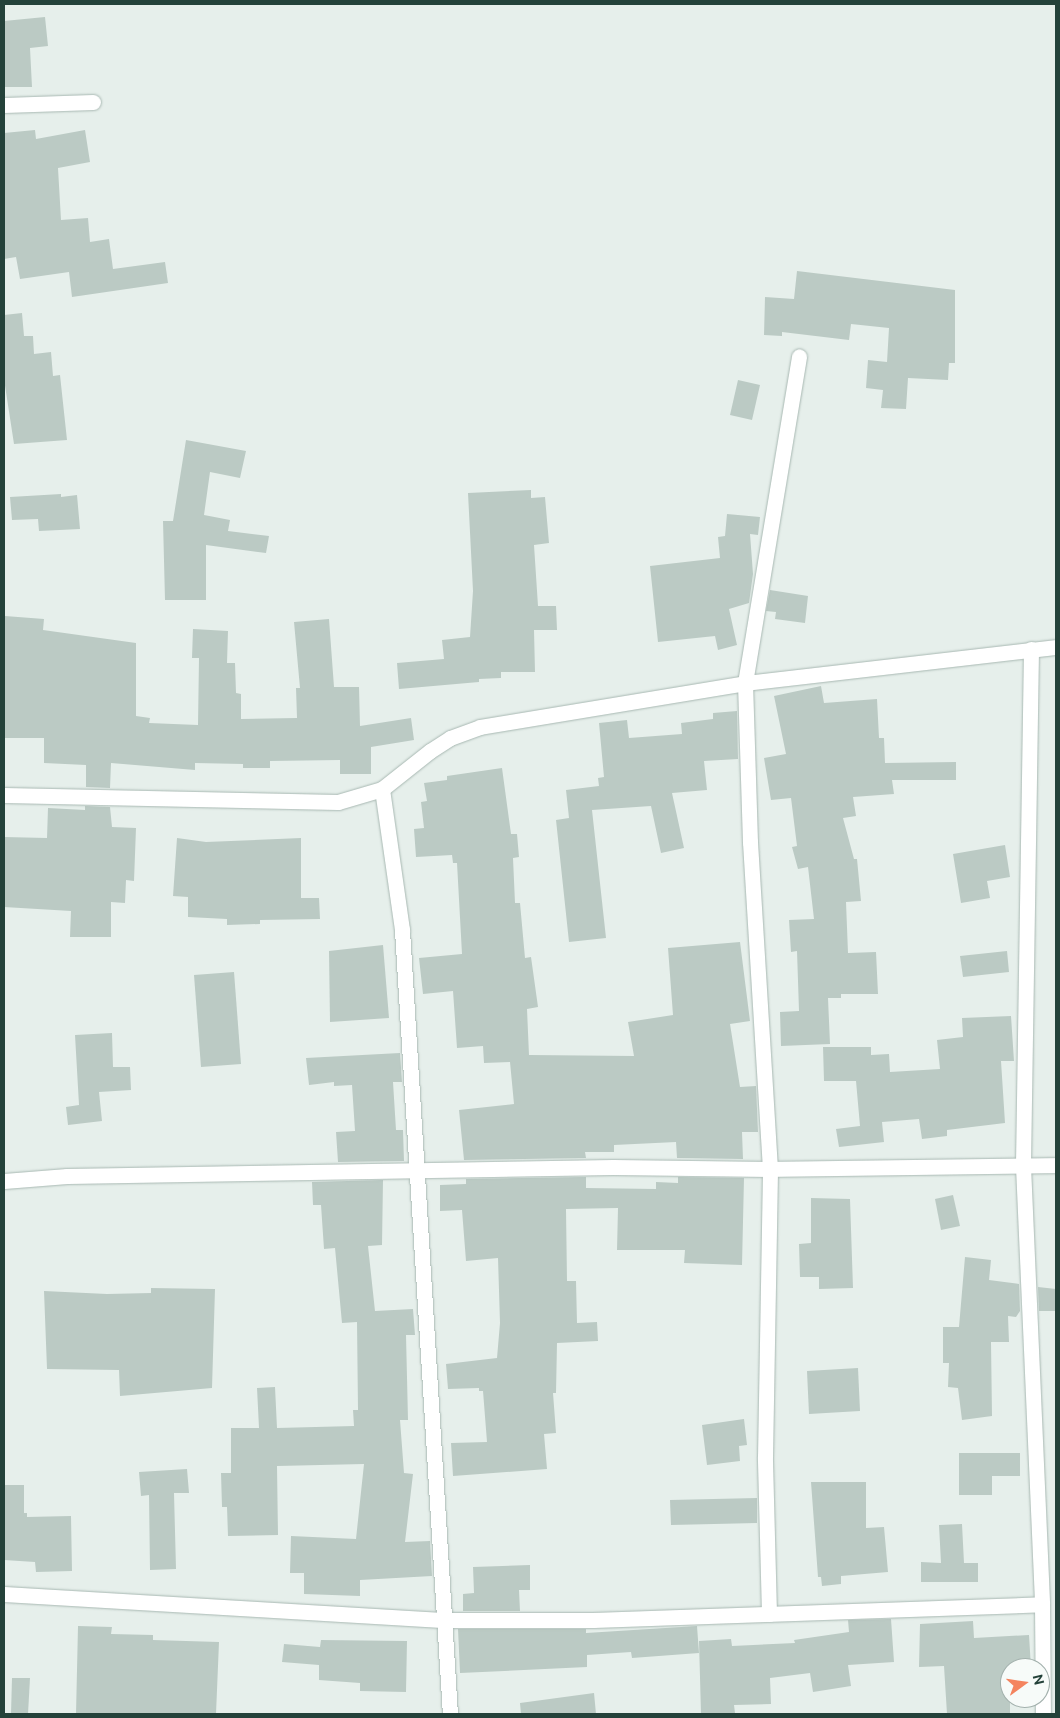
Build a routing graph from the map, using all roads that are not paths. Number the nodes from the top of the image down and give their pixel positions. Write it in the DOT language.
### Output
graph roads {
  1 [pos="93,102"];
  2 [pos="4,105"];
  3 [pos="799,356"];
  4 [pos="1056,647"];
  5 [pos="1031,649"];
  6 [pos="745,683"];
  7 [pos="382,789"];
  8 [pos="4,796"];
  9 [pos="1056,1165"];
  10 [pos="1022,1166"];
  11 [pos="770,1169"];
  12 [pos="416,1172"];
  13 [pos="4,1181"];
  14 [pos="4,1594"];
  15 [pos="1042,1604"];
  16 [pos="769,1614"];
  17 [pos="446,1620"];
  18 [pos="450,1714"];
  19 [pos="1043,1714"];
  1 -- 2 [label="street"];
  3 -- 6 [label="street"];
  4 -- 5 [label="street"];
  5 -- 6 [label="street"];
  5 -- 10 [label="street"];
  6 -- 7 [label="street"];
  6 -- 11 [label="street"];
  7 -- 8 [label="street"];
  7 -- 12 [label="street"];
  9 -- 10 [label="street"];
  10 -- 11 [label="street"];
  10 -- 15 [label="street"];
  11 -- 12 [label="street"];
  11 -- 16 [label="street"];
  12 -- 13 [label="street"];
  12 -- 17 [label="street"];
  14 -- 17 [label="street"];
  15 -- 16 [label="street"];
  15 -- 19 [label="street"];
  16 -- 17 [label="street"];
  17 -- 18 [label="street"];
}
